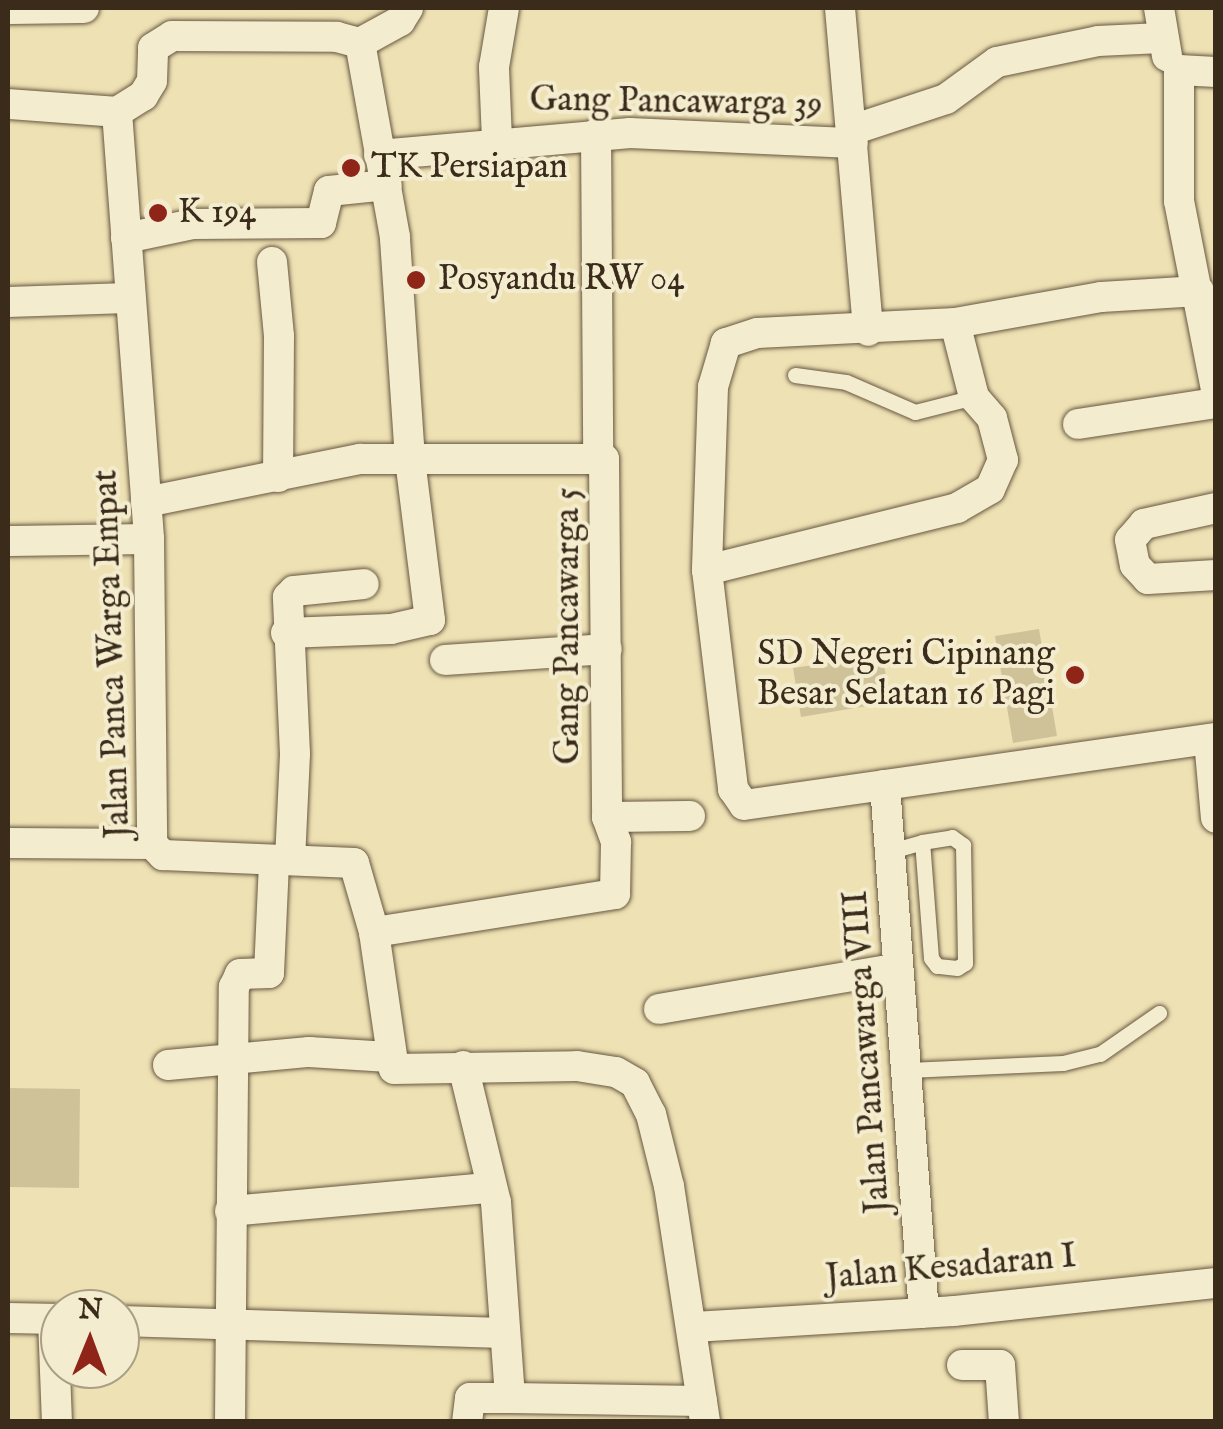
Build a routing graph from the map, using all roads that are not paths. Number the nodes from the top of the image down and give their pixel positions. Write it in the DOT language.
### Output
graph roads {
  1 [pos="8,8"];
  2 [pos="84,8"];
  3 [pos="408,8"];
  4 [pos="504,8"];
  5 [pos="840,8"];
  6 [pos="1159,8"];
  7 [pos="345,29"];
  8 [pos="1160,38"];
  9 [pos="1178,70"];
  10 [pos="1216,72"];
  11 [pos="8,104"];
  12 [pos="116,112"];
  13 [pos="596,134"];
  14 [pos="852,137"];
  15 [pos="497,140"];
  16 [pos="383,170"];
  17 [pos="126,238"];
  18 [pos="272,262"];
  19 [pos="1199,291"];
  20 [pos="128,298"];
  21 [pos="8,302"];
  22 [pos="955,323"];
  23 [pos="868,330"];
  24 [pos="795,375"];
  25 [pos="1216,389"];
  26 [pos="974,397"];
  27 [pos="1216,404"];
  28 [pos="1078,424"];
  29 [pos="598,457"];
  30 [pos="410,459"];
  31 [pos="278,478"];
  32 [pos="146,502"];
  33 [pos="1216,508"];
  34 [pos="149,540"];
  35 [pos="8,541"];
  36 [pos="707,570"];
  37 [pos="1216,575"];
  38 [pos="364,584"];
  39 [pos="286,633"];
  40 [pos="607,649"];
  41 [pos="445,660"];
  42 [pos="1212,739"];
  43 [pos="885,785"];
  44 [pos="690,816"];
  45 [pos="608,817"];
  46 [pos="1216,818"];
  47 [pos="922,842"];
  48 [pos="8,843"];
  49 [pos="152,844"];
  50 [pos="890,852"];
  51 [pos="282,860"];
  52 [pos="374,932"];
  53 [pos="898,968"];
  54 [pos="658,1009"];
  55 [pos="1160,1014"];
  56 [pos="389,1057"];
  57 [pos="232,1058"];
  58 [pos="168,1065"];
  59 [pos="462,1066"];
  60 [pos="908,1070"];
  61 [pos="489,1188"];
  62 [pos="230,1211"];
  63 [pos="1216,1283"];
  64 [pos="924,1313"];
  65 [pos="8,1318"];
  66 [pos="40,1319"];
  67 [pos="140,1322"];
  68 [pos="228,1324"];
  69 [pos="692,1327"];
  70 [pos="504,1333"];
  71 [pos="962,1365"];
  72 [pos="56,1389"];
  73 [pos="510,1398"];
  74 [pos="704,1412"];
  75 [pos="56,1422"];
  76 [pos="230,1422"];
  77 [pos="467,1422"];
  78 [pos="1004,1422"];
  1 -- 2 [label="street"];
  3 -- 7 [label="street"];
  4 -- 15 [label="street"];
  5 -- 14 [label="street, Gang Pancawarga 39"];
  6 -- 8 [label="street"];
  7 -- 12 [label="street"];
  7 -- 16 [label="street"];
  8 -- 9 [label="street"];
  8 -- 14 [label="street"];
  9 -- 10 [label="street"];
  9 -- 19 [label="street"];
  11 -- 12 [label="street"];
  12 -- 17 [label="street, Jalan Panca Warga Empat"];
  13 -- 14 [label="street, Gang Pancawarga 39"];
  13 -- 15 [label="street, Gang Pancawarga 39"];
  13 -- 29 [label="street"];
  14 -- 23 [label="street, Gang Pancawarga 39"];
  15 -- 16 [label="street, Gang Pancawarga 39"];
  16 -- 17 [label="street, Gang Pancawarga 39"];
  16 -- 30 [label="street"];
  17 -- 20 [label="street, Jalan Panca Warga Empat"];
  18 -- 31 [label="street"];
  19 -- 22 [label="street"];
  19 -- 25 [label="street"];
  20 -- 21 [label="street"];
  20 -- 32 [label="street, Jalan Panca Warga Empat"];
  22 -- 23 [label="street"];
  22 -- 26 [label="street"];
  23 -- 36 [label="street"];
  24 -- 26 [label="lane"];
  26 -- 36 [label="street"];
  27 -- 28 [label="street"];
  29 -- 30 [label="street, Gang Pancawarga 5"];
  29 -- 40 [label="street, Gang Pancawarga 5"];
  30 -- 31 [label="street, Gang Pancawarga 5"];
  30 -- 39 [label="street"];
  31 -- 32 [label="street, Gang Pancawarga 5"];
  32 -- 34 [label="street, Jalan Panca Warga Empat"];
  33 -- 37 [label="street"];
  34 -- 35 [label="street"];
  34 -- 49 [label="street, Jalan Panca Warga Empat"];
  36 -- 43 [label="street"];
  38 -- 39 [label="street"];
  39 -- 51 [label="street"];
  40 -- 41 [label="street"];
  40 -- 45 [label="street, Gang Pancawarga 5"];
  42 -- 43 [label="street"];
  42 -- 46 [label="street"];
  43 -- 50 [label="street, Jalan Pancawarga VIII"];
  44 -- 45 [label="street"];
  45 -- 52 [label="street, Gang Pancawarga 5"];
  47 -- 47 [label="lane"];
  47 -- 50 [label="lane"];
  48 -- 49 [label="street"];
  49 -- 51 [label="street, Jalan Panca Warga Empat"];
  50 -- 53 [label="street, Jalan Pancawarga VIII"];
  51 -- 52 [label="street, Jalan Panca Warga Empat"];
  51 -- 57 [label="street"];
  52 -- 56 [label="street, Jalan Panca Warga Empat"];
  53 -- 54 [label="street"];
  53 -- 60 [label="street, Jalan Pancawarga VIII"];
  55 -- 60 [label="lane"];
  56 -- 57 [label="street"];
  56 -- 59 [label="street"];
  57 -- 58 [label="street"];
  57 -- 62 [label="street"];
  59 -- 61 [label="street"];
  59 -- 69 [label="street"];
  60 -- 64 [label="street, Jalan Pancawarga VIII"];
  61 -- 62 [label="street"];
  61 -- 70 [label="street"];
  62 -- 68 [label="street"];
  63 -- 64 [label="street, Jalan Kesadaran I"];
  64 -- 69 [label="street, Jalan Kesadaran I"];
  65 -- 66 [label="street"];
  67 -- 68 [label="street"];
  68 -- 70 [label="street"];
  68 -- 76 [label="street"];
  69 -- 74 [label="street"];
  70 -- 73 [label="street"];
  71 -- 78 [label="street"];
  72 -- 75 [label="street"];
  73 -- 74 [label="street"];
  73 -- 77 [label="street"];
}
